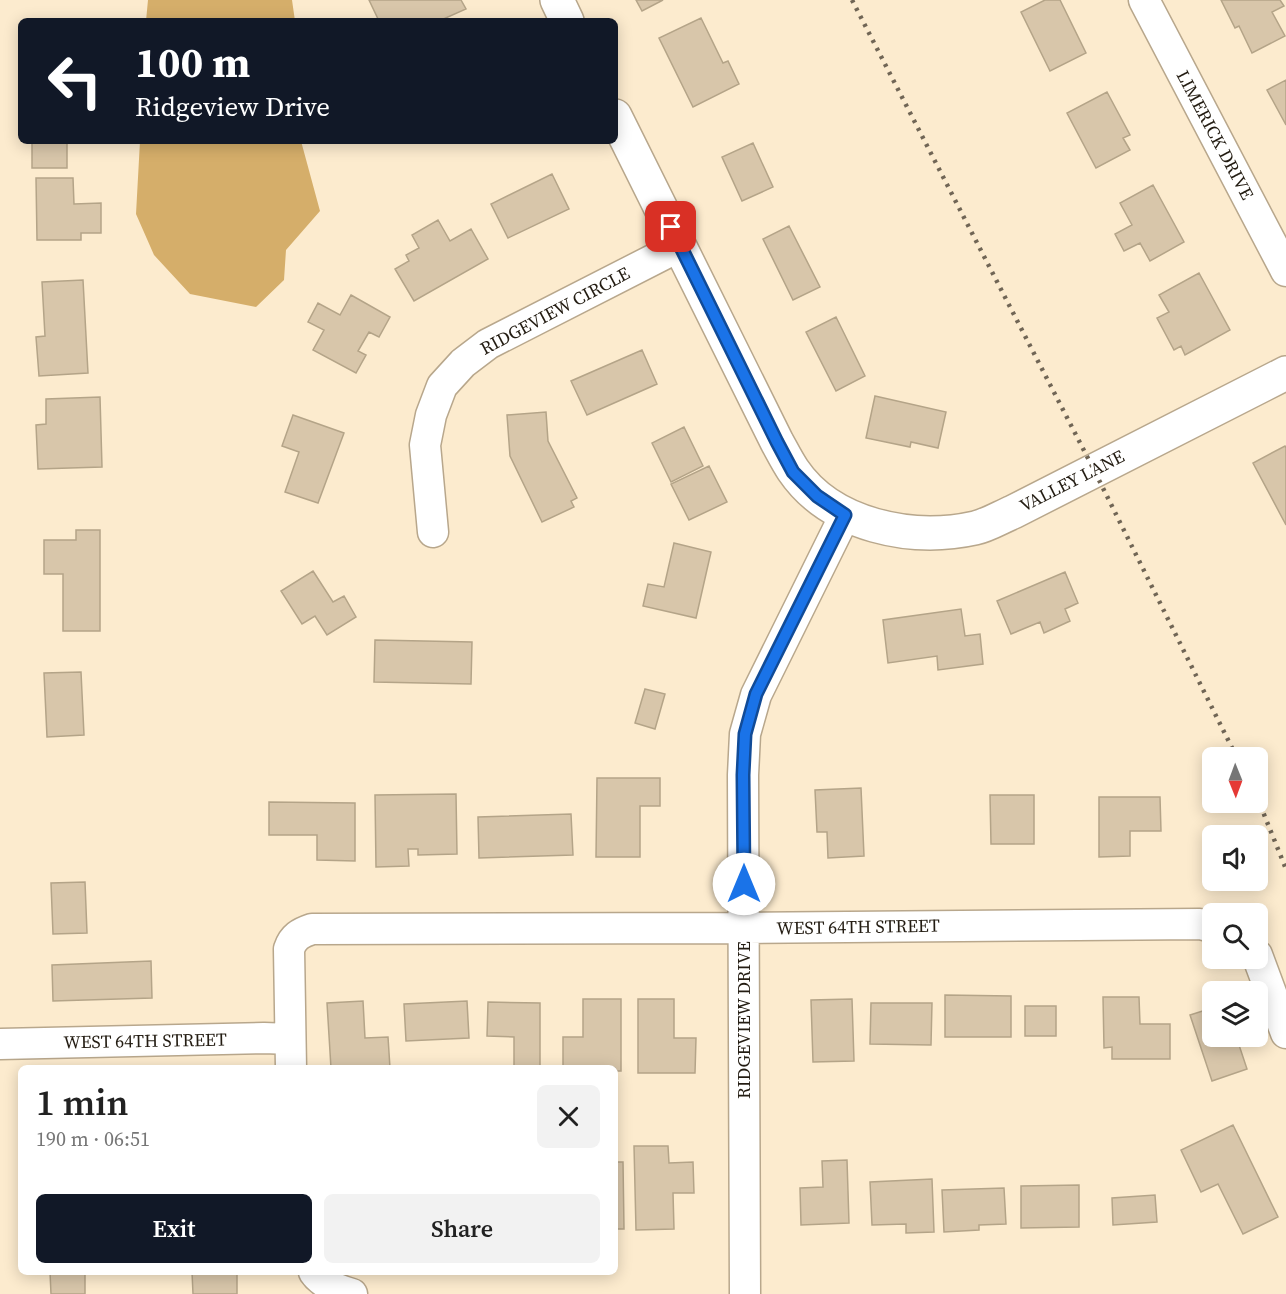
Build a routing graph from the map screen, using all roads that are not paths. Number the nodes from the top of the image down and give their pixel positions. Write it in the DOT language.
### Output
graph roads {
  1 [pos="557,0"];
  2 [pos="1144,0"];
  3 [pos="566,18"];
  4 [pos="618,122"];
  5 [pos="680,246"];
  6 [pos="1286,271"];
  7 [pos="1286,374"];
  8 [pos="845,515"];
  9 [pos="433,532"];
  10 [pos="1202,924"];
  11 [pos="744,928"];
  12 [pos="1262,969"];
  13 [pos="1286,1033"];
  14 [pos="0,1044"];
  15 [pos="290,1054"];
  16 [pos="316,1275"];
  17 [pos="352,1294"];
  18 [pos="745,1294"];
  1 -- 3 [label="street"];
  2 -- 6 [label="street, LIMERICK DRIVE"];
  4 -- 5 [label="street"];
  5 -- 8 [label="street"];
  5 -- 9 [label="street, RIDGEVIEW CIRCLE"];
  7 -- 8 [label="street, VALLEY LANE"];
  8 -- 11 [label="street, RIDGEVIEW DRIVE"];
  10 -- 11 [label="street, WEST 64TH STREET"];
  11 -- 15 [label="street, WEST 64TH STREET"];
  11 -- 18 [label="street, RIDGEVIEW DRIVE"];
  12 -- 13 [label="street"];
  14 -- 15 [label="street, WEST 64TH STREET"];
  16 -- 17 [label="street"];
}
